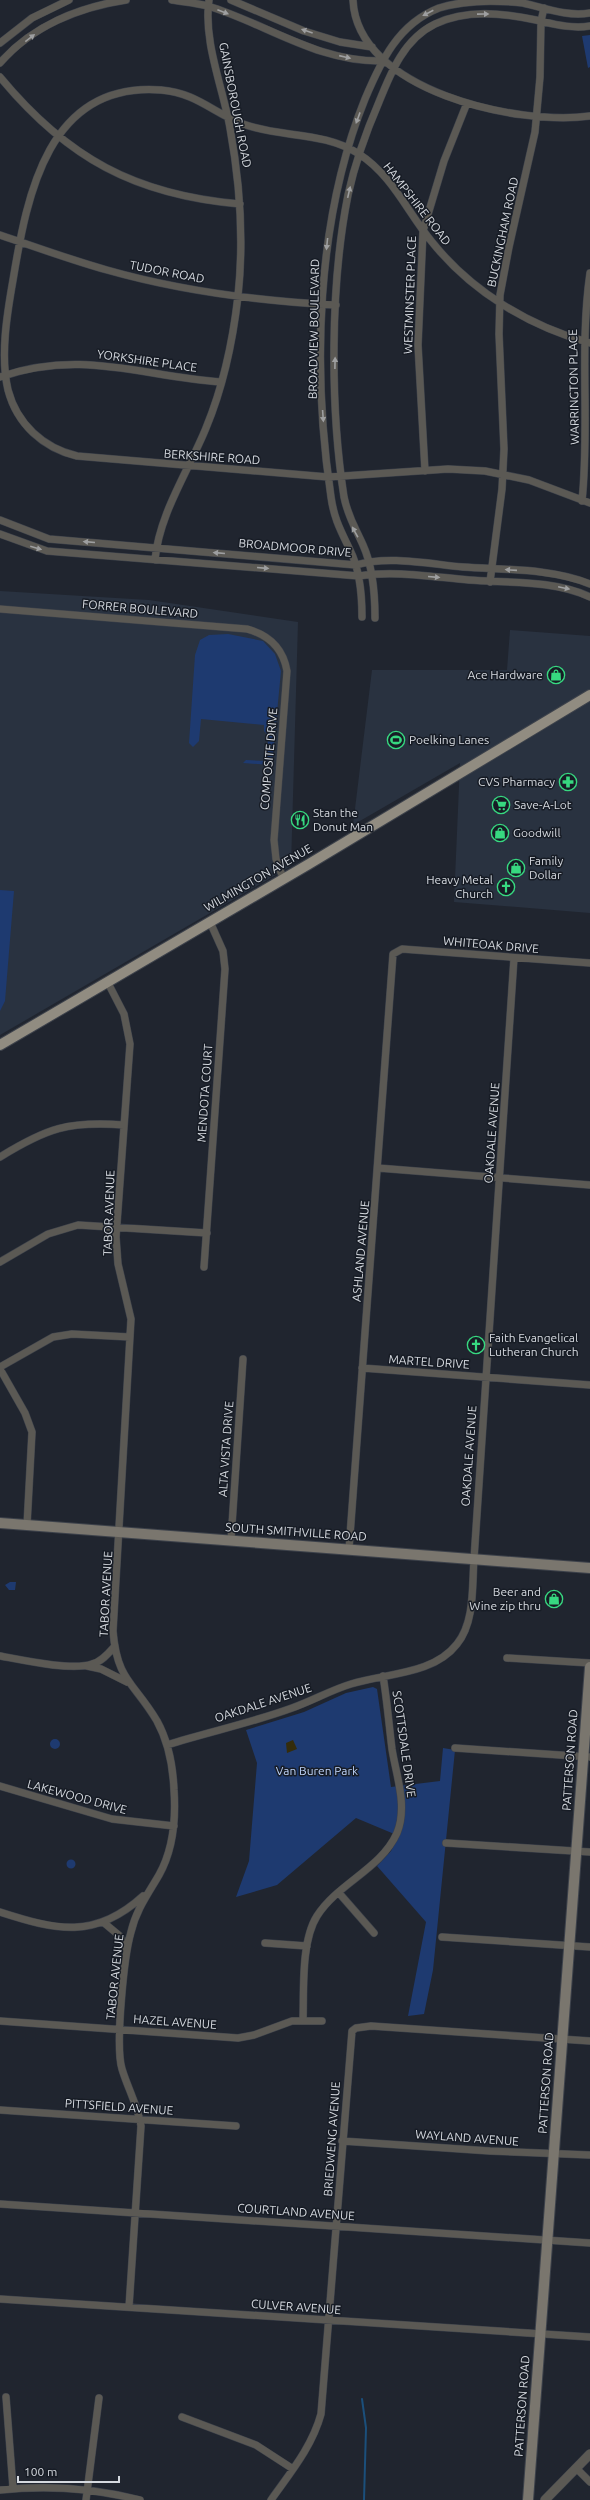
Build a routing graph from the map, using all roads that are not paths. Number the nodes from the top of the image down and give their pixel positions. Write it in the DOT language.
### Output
graph roads {
  1 [pos="69,0"];
  2 [pos="126,0"];
  3 [pos="172,0"];
  4 [pos="231,0"];
  5 [pos="353,0"];
  6 [pos="208,3"];
  7 [pos="544,8"];
  8 [pos="590,13"];
  9 [pos="541,21"];
  10 [pos="590,26"];
  11 [pos="0,43"];
  12 [pos="372,47"];
  13 [pos="382,61"];
  14 [pos="0,63"];
  15 [pos="394,67"];
  16 [pos="0,77"];
  17 [pos="467,103"];
  18 [pos="227,116"];
  19 [pos="590,116"];
  20 [pos="536,118"];
  21 [pos="56,136"];
  22 [pos="346,148"];
  23 [pos="359,154"];
  24 [pos="240,204"];
  25 [pos="423,231"];
  26 [pos="0,235"];
  27 [pos="19,241"];
  28 [pos="590,273"];
  29 [pos="238,296"];
  30 [pos="500,303"];
  31 [pos="323,304"];
  32 [pos="336,305"];
  33 [pos="587,342"];
  34 [pos="3,376"];
  35 [pos="221,382"];
  36 [pos="190,466"];
  37 [pos="425,470"];
  38 [pos="503,474"];
  39 [pos="342,476"];
  40 [pos="328,477"];
  41 [pos="582,501"];
  42 [pos="590,503"];
  43 [pos="0,520"];
  44 [pos="0,534"];
  45 [pos="156,548"];
  46 [pos="155,560"];
  47 [pos="370,568"];
  48 [pos="491,569"];
  49 [pos="357,571"];
  50 [pos="490,582"];
  51 [pos="590,584"];
  52 [pos="590,598"];
  53 [pos="0,609"];
  54 [pos="362,617"];
  55 [pos="375,618"];
  56 [pos="274,643"];
  57 [pos="590,694"];
  58 [pos="282,878"];
  59 [pos="210,922"];
  60 [pos="393,954"];
  61 [pos="514,958"];
  62 [pos="590,963"];
  63 [pos="107,981"];
  64 [pos="0,1045"];
  65 [pos="124,1125"];
  66 [pos="0,1157"];
  67 [pos="378,1168"];
  68 [pos="500,1178"];
  69 [pos="590,1184"];
  70 [pos="117,1226"];
  71 [pos="207,1233"];
  72 [pos="0,1262"];
  73 [pos="204,1268"];
  74 [pos="130,1337"];
  75 [pos="243,1359"];
  76 [pos="0,1368"];
  77 [pos="362,1368"];
  78 [pos="486,1377"];
  79 [pos="590,1385"];
  80 [pos="0,1523"];
  81 [pos="27,1525"];
  82 [pos="120,1532"];
  83 [pos="231,1540"];
  84 [pos="349,1549"];
  85 [pos="474,1559"];
  86 [pos="590,1568"];
  87 [pos="114,1647"];
  88 [pos="0,1656"];
  89 [pos="507,1658"];
  90 [pos="590,1663"];
  91 [pos="85,1666"];
  92 [pos="590,1667"];
  93 [pos="383,1676"];
  94 [pos="127,1682"];
  95 [pos="167,1745"];
  96 [pos="455,1748"];
  97 [pos="586,1757"];
  98 [pos="0,1786"];
  99 [pos="174,1826"];
  100 [pos="446,1843"];
  101 [pos="576,1851"];
  102 [pos="590,1852"];
  103 [pos="149,1890"];
  104 [pos="339,1893"];
  105 [pos="0,1912"];
  106 [pos="103,1922"];
  107 [pos="374,1933"];
  108 [pos="442,1937"];
  109 [pos="265,1943"];
  110 [pos="569,1945"];
  111 [pos="307,1946"];
  112 [pos="590,1946"];
  113 [pos="127,1953"];
  114 [pos="303,2020"];
  115 [pos="0,2021"];
  116 [pos="322,2021"];
  117 [pos="121,2029"];
  118 [pos="562,2039"];
  119 [pos="590,2041"];
  120 [pos="0,2110"];
  121 [pos="140,2121"];
  122 [pos="236,2126"];
  123 [pos="342,2140"];
  124 [pos="554,2153"];
  125 [pos="590,2154"];
  126 [pos="0,2204"];
  127 [pos="136,2213"];
  128 [pos="336,2226"];
  129 [pos="547,2240"];
  130 [pos="590,2242"];
  131 [pos="0,2298"];
  132 [pos="129,2307"];
  133 [pos="329,2320"];
  134 [pos="541,2333"];
  135 [pos="590,2337"];
  136 [pos="6,2397"];
  137 [pos="99,2398"];
  138 [pos="182,2417"];
  139 [pos="590,2454"];
  140 [pos="576,2468"];
  141 [pos="293,2469"];
  142 [pos="590,2482"];
  143 [pos="13,2488"];
  144 [pos="0,2490"];
  145 [pos="87,2490"];
  146 [pos="86,2500"];
  147 [pos="140,2500"];
  148 [pos="271,2500"];
  149 [pos="528,2500"];
  150 [pos="545,2500"];
  1 -- 11 [label="street"];
  14 -- 2 [label="street, one-way"];
  3 -- 6 [label="street"];
  12 -- 4 [label="street, one-way"];
  5 -- 12 [label="street"];
  6 -- 13 [label="street, one-way"];
  6 -- 18 [label="street, GAINSBOROUGH ROAD"];
  7 -- 8 [label="street, BROADVIEW BOULEVARD"];
  7 -- 9 [label="street, BUCKINGHAM ROAD"];
  7 -- 13 [label="street, BROADVIEW BOULEVARD, one-way"];
  9 -- 10 [label="street, BROADVIEW BOULEVARD"];
  15 -- 9 [label="street, BROADVIEW BOULEVARD, one-way"];
  9 -- 20 [label="street, BUCKINGHAM ROAD"];
  12 -- 13 [label="street"];
  13 -- 15 [label="street"];
  13 -- 22 [label="street, BROADVIEW BOULEVARD, one-way"];
  15 -- 17 [label="street"];
  15 -- 23 [label="street, BROADVIEW BOULEVARD"];
  16 -- 21 [label="street"];
  17 -- 20 [label="street"];
  17 -- 25 [label="street, WESTMINSTER PLACE"];
  18 -- 21 [label="street, HAMPSHIRE ROAD"];
  18 -- 22 [label="street, HAMPSHIRE ROAD"];
  18 -- 24 [label="street, GAINSBOROUGH ROAD"];
  19 -- 20 [label="street"];
  20 -- 30 [label="street, BUCKINGHAM ROAD"];
  21 -- 24 [label="street"];
  21 -- 27 [label="street, HAMPSHIRE ROAD"];
  22 -- 23 [label="street, HAMPSHIRE ROAD"];
  22 -- 31 [label="street, BROADVIEW BOULEVARD, one-way"];
  23 -- 25 [label="street, HAMPSHIRE ROAD"];
  32 -- 23 [label="street, BROADVIEW BOULEVARD, one-way"];
  24 -- 29 [label="street, GAINSBOROUGH ROAD"];
  25 -- 30 [label="street, HAMPSHIRE ROAD"];
  25 -- 37 [label="street, WESTMINSTER PLACE"];
  26 -- 27 [label="street, TUDOR ROAD"];
  27 -- 29 [label="street, TUDOR ROAD"];
  27 -- 34 [label="street, BERKSHIRE ROAD"];
  28 -- 33 [label="street, WARRINGTON PLACE"];
  29 -- 31 [label="street, TUDOR ROAD"];
  29 -- 35 [label="street, GAINSBOROUGH ROAD"];
  30 -- 33 [label="street, HAMPSHIRE ROAD"];
  30 -- 38 [label="street, BUCKINGHAM ROAD"];
  31 -- 32 [label="street, TUDOR ROAD"];
  31 -- 40 [label="street, BROADVIEW BOULEVARD, one-way"];
  39 -- 32 [label="street, BROADVIEW BOULEVARD, one-way"];
  33 -- 41 [label="street, WARRINGTON PLACE"];
  34 -- 35 [label="street, YORKSHIRE PLACE"];
  34 -- 36 [label="street, BERKSHIRE ROAD"];
  35 -- 36 [label="street, GAINSBOROUGH ROAD"];
  36 -- 40 [label="street, BERKSHIRE ROAD"];
  36 -- 45 [label="street, GAINSBOROUGH ROAD"];
  37 -- 38 [label="street, BERKSHIRE ROAD"];
  37 -- 39 [label="street, BERKSHIRE ROAD"];
  38 -- 41 [label="street, BERKSHIRE ROAD"];
  38 -- 48 [label="street, BUCKINGHAM ROAD"];
  39 -- 40 [label="street, BERKSHIRE ROAD"];
  47 -- 39 [label="street, BROADVIEW BOULEVARD, one-way"];
  40 -- 49 [label="street, BROADVIEW BOULEVARD"];
  41 -- 42 [label="street, BERKSHIRE ROAD"];
  45 -- 43 [label="street, BROADMOOR DRIVE, one-way"];
  44 -- 46 [label="street, BROADMOOR DRIVE, one-way"];
  45 -- 46 [label="street, GAINSBOROUGH ROAD"];
  49 -- 45 [label="street, BROADMOOR DRIVE, one-way"];
  46 -- 49 [label="street, BROADMOOR DRIVE, one-way"];
  47 -- 48 [label="street, BROADMOOR DRIVE"];
  47 -- 49 [label="street, BROADMOOR DRIVE"];
  47 -- 49 [label="street, BROADMOOR DRIVE"];
  47 -- 50 [label="street, BROADMOOR DRIVE, one-way"];
  47 -- 55 [label="street, BROADVIEW BOULEVARD"];
  48 -- 50 [label="street, BUCKINGHAM ROAD"];
  51 -- 48 [label="street, BROADMOOR DRIVE, one-way"];
  49 -- 54 [label="street, BROADVIEW BOULEVARD"];
  50 -- 52 [label="street, BROADMOOR DRIVE, one-way"];
  53 -- 56 [label="street, FORRER BOULEVARD"];
  56 -- 58 [label="street, COMPOSITE DRIVE"];
  57 -- 58 [label="main road, WILMINGTON AVENUE"];
  58 -- 59 [label="main road, WILMINGTON AVENUE"];
  59 -- 63 [label="main road, WILMINGTON AVENUE"];
  59 -- 71 [label="street, MENDOTA COURT"];
  60 -- 61 [label="street, WHITEOAK DRIVE"];
  60 -- 67 [label="street, ASHLAND AVENUE"];
  61 -- 62 [label="street, WHITEOAK DRIVE"];
  61 -- 68 [label="street, OAKDALE AVENUE"];
  63 -- 64 [label="main road, WILMINGTON AVENUE"];
  63 -- 65 [label="street, TABOR AVENUE"];
  65 -- 66 [label="street"];
  65 -- 70 [label="street, TABOR AVENUE"];
  67 -- 68 [label="street"];
  67 -- 77 [label="street, ASHLAND AVENUE"];
  68 -- 69 [label="street"];
  68 -- 78 [label="street, OAKDALE AVENUE"];
  70 -- 71 [label="street"];
  70 -- 72 [label="street"];
  70 -- 74 [label="street, TABOR AVENUE"];
  71 -- 73 [label="street, MENDOTA COURT"];
  74 -- 76 [label="street"];
  74 -- 82 [label="street, TABOR AVENUE"];
  75 -- 83 [label="street, ALTA VISTA DRIVE"];
  76 -- 81 [label="street"];
  77 -- 78 [label="street, MARTEL DRIVE"];
  77 -- 84 [label="street, ASHLAND AVENUE"];
  78 -- 79 [label="street, MARTEL DRIVE"];
  78 -- 85 [label="street, OAKDALE AVENUE"];
  80 -- 81 [label="main road, SOUTH SMITHVILLE ROAD"];
  81 -- 82 [label="main road, SOUTH SMITHVILLE ROAD"];
  82 -- 83 [label="main road, SOUTH SMITHVILLE ROAD"];
  82 -- 87 [label="street, TABOR AVENUE"];
  83 -- 84 [label="main road, SOUTH SMITHVILLE ROAD"];
  84 -- 85 [label="main road, SOUTH SMITHVILLE ROAD"];
  85 -- 86 [label="main road, SOUTH SMITHVILLE ROAD"];
  85 -- 93 [label="street, OAKDALE AVENUE"];
  87 -- 91 [label="street"];
  87 -- 94 [label="street, TABOR AVENUE"];
  88 -- 91 [label="street"];
  89 -- 90 [label="street"];
  91 -- 94 [label="street"];
  92 -- 97 [label="main road, PATTERSON ROAD"];
  93 -- 95 [label="street, OAKDALE AVENUE"];
  93 -- 104 [label="street, SCOTTSDALE DRIVE"];
  94 -- 95 [label="street, TABOR AVENUE"];
  95 -- 99 [label="street, TABOR AVENUE"];
  96 -- 97 [label="street"];
  97 -- 101 [label="main road, PATTERSON ROAD"];
  98 -- 99 [label="street, LAKEWOOD DRIVE"];
  99 -- 103 [label="street, TABOR AVENUE"];
  100 -- 101 [label="street"];
  101 -- 102 [label="street"];
  101 -- 110 [label="main road, PATTERSON ROAD"];
  103 -- 106 [label="street"];
  103 -- 113 [label="street, TABOR AVENUE"];
  104 -- 107 [label="street"];
  104 -- 111 [label="street, SCOTTSDALE DRIVE"];
  105 -- 106 [label="street"];
  106 -- 113 [label="street"];
  108 -- 110 [label="street"];
  109 -- 111 [label="street"];
  110 -- 112 [label="street"];
  110 -- 118 [label="main road, PATTERSON ROAD"];
  111 -- 114 [label="street, SCOTTSDALE DRIVE"];
  113 -- 117 [label="street, TABOR AVENUE"];
  114 -- 116 [label="street, HAZEL AVENUE"];
  114 -- 117 [label="street, HAZEL AVENUE"];
  115 -- 117 [label="street, HAZEL AVENUE"];
  117 -- 121 [label="street, TABOR AVENUE"];
  118 -- 119 [label="street"];
  118 -- 123 [label="street, BRIEDWENG AVENUE"];
  118 -- 124 [label="main road, PATTERSON ROAD"];
  120 -- 121 [label="street, PITTSFIELD AVENUE"];
  121 -- 122 [label="street, PITTSFIELD AVENUE"];
  121 -- 127 [label="street, TABOR AVENUE"];
  123 -- 124 [label="street, WAYLAND AVENUE"];
  123 -- 128 [label="street, BRIEDWENG AVENUE"];
  124 -- 125 [label="street, WAYLAND AVENUE"];
  124 -- 129 [label="main road, PATTERSON ROAD"];
  126 -- 127 [label="street, COURTLAND AVENUE"];
  127 -- 128 [label="street, COURTLAND AVENUE"];
  127 -- 132 [label="street, TABOR AVENUE"];
  128 -- 129 [label="street, COURTLAND AVENUE"];
  128 -- 133 [label="street, BRIEDWENG AVENUE"];
  129 -- 130 [label="street, COURTLAND AVENUE"];
  129 -- 134 [label="main road, PATTERSON ROAD"];
  131 -- 132 [label="street, CULVER AVENUE"];
  132 -- 133 [label="street, CULVER AVENUE"];
  133 -- 134 [label="street, CULVER AVENUE"];
  133 -- 141 [label="street, BRIEDWENG AVENUE"];
  134 -- 135 [label="street, CULVER AVENUE"];
  134 -- 149 [label="main road, PATTERSON ROAD"];
  136 -- 143 [label="street"];
  137 -- 145 [label="street"];
  138 -- 141 [label="street"];
  139 -- 140 [label="street"];
  140 -- 142 [label="street"];
  140 -- 150 [label="street"];
  141 -- 148 [label="street, BRIEDWENG AVENUE"];
  143 -- 144 [label="street"];
  143 -- 145 [label="street"];
  145 -- 146 [label="street"];
  145 -- 147 [label="street"];
}
